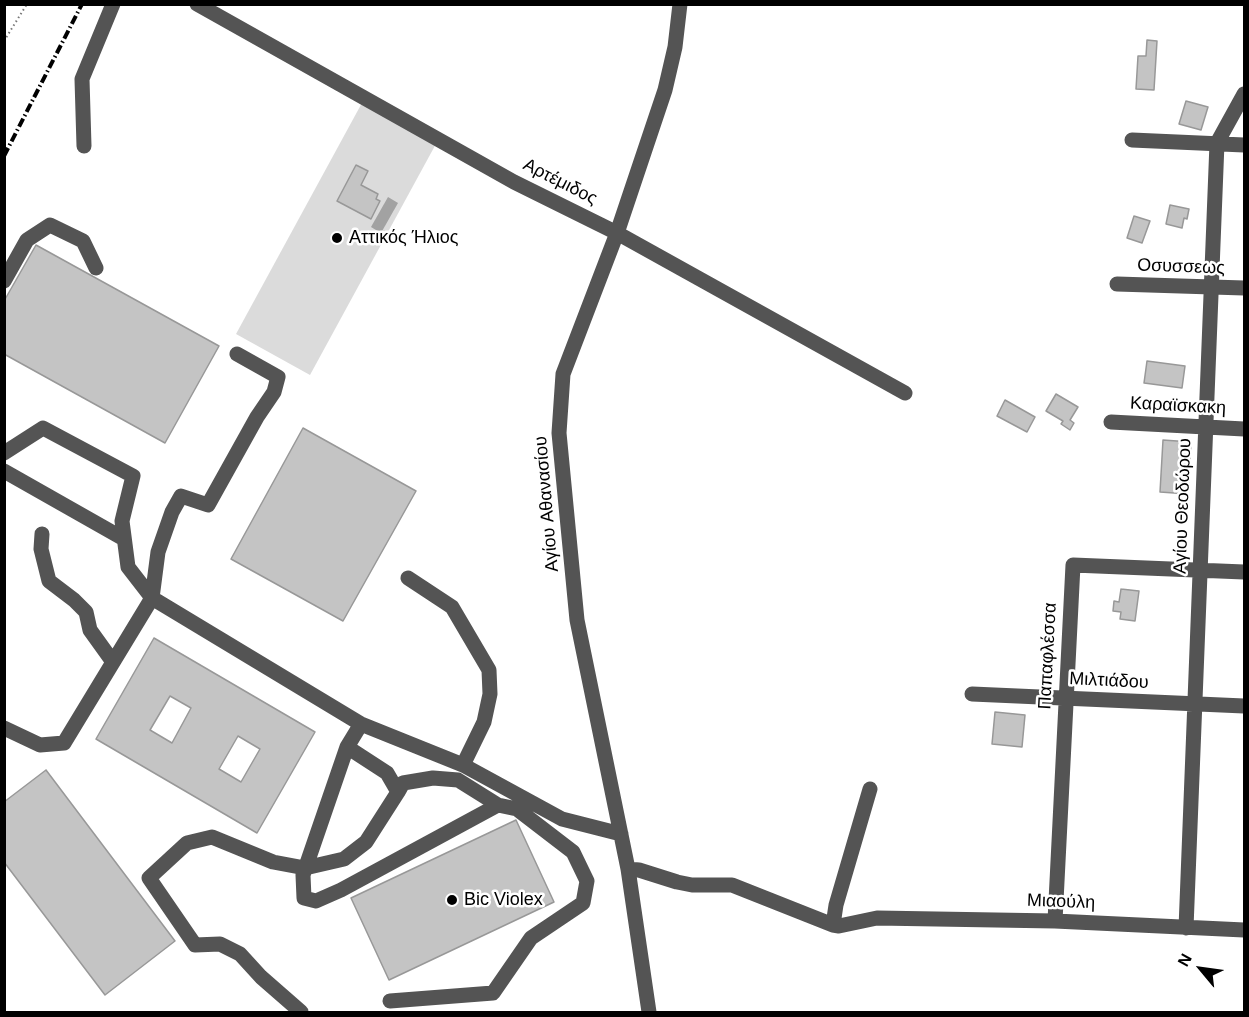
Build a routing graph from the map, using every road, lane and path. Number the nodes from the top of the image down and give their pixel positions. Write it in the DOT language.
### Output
graph roads {
  1 [pos="27,4"];
  2 [pos="113,4"];
  3 [pos="197,4"];
  4 [pos="680,4"];
  5 [pos="4,40"];
  6 [pos="1245,94"];
  7 [pos="1132,140"];
  8 [pos="1217,143"];
  9 [pos="1245,145"];
  10 [pos="84,146"];
  11 [pos="617,233"];
  12 [pos="96,268"];
  13 [pos="4,281"];
  14 [pos="1117,284"];
  15 [pos="1211,287"];
  16 [pos="1245,288"];
  17 [pos="237,354"];
  18 [pos="905,393"];
  19 [pos="1111,422"];
  20 [pos="1206,427"];
  21 [pos="1245,429"];
  22 [pos="4,453"];
  23 [pos="4,471"];
  24 [pos="42,534"];
  25 [pos="124,539"];
  26 [pos="1200,569"];
  27 [pos="1245,572"];
  28 [pos="408,578"];
  29 [pos="152,598"];
  30 [pos="113,662"];
  31 [pos="972,694"];
  32 [pos="1065,698"];
  33 [pos="1195,704"];
  34 [pos="1245,706"];
  35 [pos="361,724"];
  36 [pos="4,728"];
  37 [pos="347,747"];
  38 [pos="463,765"];
  39 [pos="870,789"];
  40 [pos="398,792"];
  41 [pos="498,805"];
  42 [pos="621,834"];
  43 [pos="305,868"];
  44 [pos="628,869"];
  45 [pos="1055,921"];
  46 [pos="833,926"];
  47 [pos="1186,928"];
  48 [pos="1245,930"];
  49 [pos="390,1001"];
  50 [pos="301,1012"];
  51 [pos="649,1012"];
  1 -- 5 [label="path"];
  2 -- 10 [label="street"];
  3 -- 11 [label="street, Αρτέμιδος"];
  4 -- 11 [label="street, Αγίου Αθανασίου"];
  6 -- 8 [label="street, Αγίου Θεοδώρου"];
  7 -- 8 [label="street"];
  8 -- 9 [label="street"];
  8 -- 15 [label="street, Αγίου Θεοδώρου"];
  11 -- 18 [label="street, Αρτέμιδος"];
  11 -- 42 [label="street, Αγίου Αθανασίου"];
  12 -- 13 [label="street"];
  14 -- 15 [label="street, Οσυσσεως"];
  15 -- 16 [label="street, Οσυσσεως"];
  15 -- 20 [label="street, Αγίου Θεοδώρου"];
  17 -- 29 [label="street"];
  19 -- 20 [label="street, Καραϊσκακη"];
  20 -- 21 [label="street, Καραϊσκακη"];
  20 -- 26 [label="street, Αγίου Θεοδώρου"];
  22 -- 25 [label="street"];
  23 -- 25 [label="street"];
  24 -- 30 [label="street"];
  25 -- 29 [label="street"];
  26 -- 27 [label="street, Παπαφλέσσα"];
  26 -- 32 [label="street, Παπαφλέσσα"];
  26 -- 33 [label="street, Αγίου Θεοδώρου"];
  28 -- 38 [label="street"];
  29 -- 30 [label="street"];
  29 -- 35 [label="street"];
  30 -- 36 [label="street"];
  31 -- 32 [label="street, Μιλτιάδου"];
  32 -- 33 [label="street, Μιλτιάδου"];
  32 -- 45 [label="street, Παπαφλέσσα"];
  33 -- 34 [label="street, Μιλτιάδου"];
  33 -- 47 [label="street, Αγίου Θεοδώρου"];
  35 -- 37 [label="street"];
  35 -- 38 [label="street"];
  37 -- 40 [label="street"];
  37 -- 43 [label="street"];
  38 -- 42 [label="street"];
  39 -- 46 [label="street"];
  40 -- 41 [label="street"];
  40 -- 43 [label="street"];
  41 -- 43 [label="street"];
  41 -- 49 [label="street"];
  42 -- 44 [label="street, Αγίου Αθανασίου"];
  43 -- 50 [label="street"];
  44 -- 46 [label="street"];
  44 -- 51 [label="street, Αγίου Αθανασίου"];
  45 -- 46 [label="street, Μιαούλη"];
  45 -- 47 [label="street, Μιαούλη"];
  47 -- 48 [label="street, Μιαούλη"];
}
